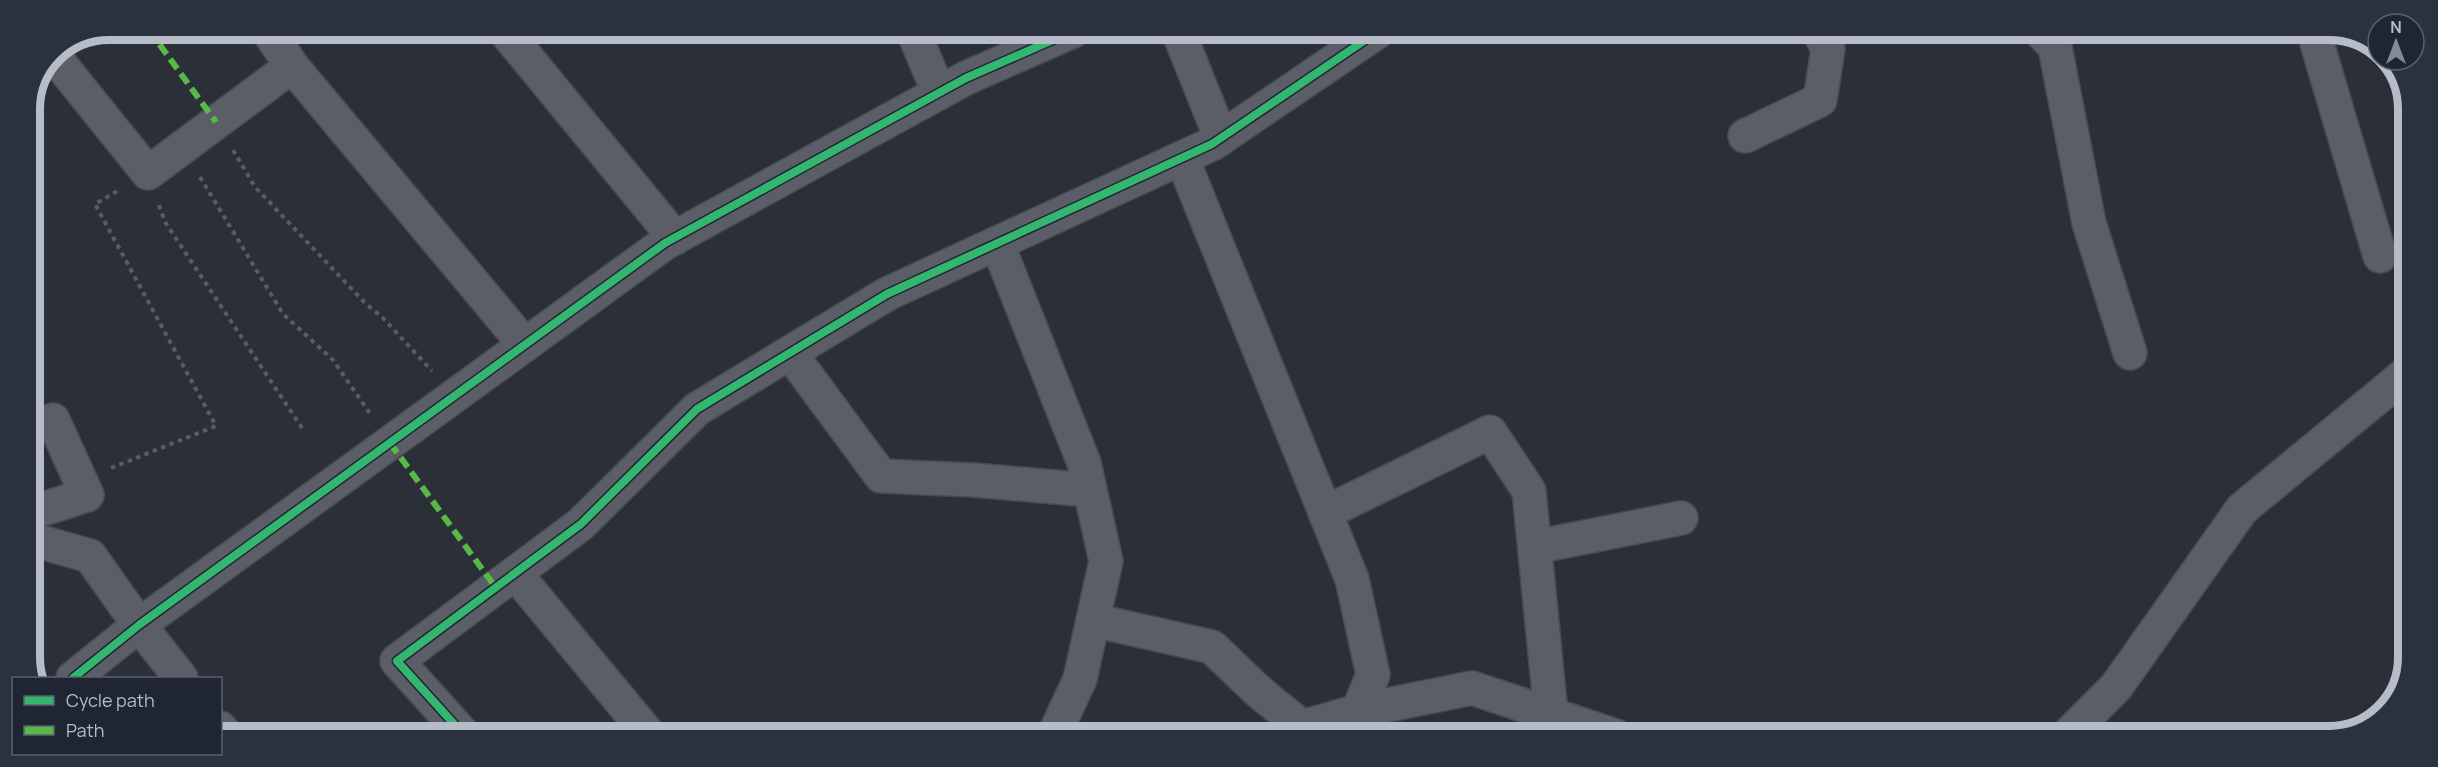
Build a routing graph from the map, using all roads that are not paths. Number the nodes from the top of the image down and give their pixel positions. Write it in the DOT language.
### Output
graph roads {
  1 [pos="274,40"];
  2 [pos="512,40"];
  3 [pos="917,40"];
  4 [pos="1052,40"];
  5 [pos="1182,40"];
  6 [pos="1365,40"];
  7 [pos="1823,40"];
  8 [pos="2048,40"];
  9 [pos="2316,40"];
  10 [pos="59,63"];
  11 [pos="292,66"];
  12 [pos="939,93"];
  13 [pos="1745,136"];
  14 [pos="1221,138"];
  15 [pos="1182,158"];
  16 [pos="675,238"];
  17 [pos="997,243"];
  18 [pos="2380,256"];
  19 [pos="525,345"];
  20 [pos="790,353"];
  21 [pos="2130,353"];
  22 [pos="2397,380"];
  23 [pos="53,420"];
  24 [pos="1090,490"];
  25 [pos="1325,513"];
  26 [pos="1681,518"];
  27 [pos="41,520"];
  28 [pos="41,528"];
  29 [pos="1535,548"];
  30 [pos="515,573"];
  31 [pos="1093,620"];
  32 [pos="139,626"];
  33 [pos="74,677"];
  34 [pos="180,677"];
  35 [pos="1358,711"];
  36 [pos="1551,714"];
  37 [pos="456,726"];
  38 [pos="642,726"];
  39 [pos="1058,726"];
  40 [pos="1296,726"];
  41 [pos="1315,726"];
  42 [pos="1586,726"];
  43 [pos="2077,726"];
  1 -- 11 [label="street"];
  2 -- 16 [label="street"];
  3 -- 12 [label="street"];
  4 -- 12 [label="street"];
  5 -- 14 [label="street"];
  6 -- 14 [label="street"];
  7 -- 13 [label="street"];
  8 -- 21 [label="street"];
  9 -- 18 [label="street"];
  10 -- 11 [label="street"];
  11 -- 19 [label="street"];
  12 -- 16 [label="street"];
  14 -- 15 [label="street"];
  15 -- 17 [label="street"];
  15 -- 25 [label="street"];
  16 -- 19 [label="street"];
  17 -- 20 [label="street"];
  17 -- 24 [label="street"];
  19 -- 32 [label="street"];
  20 -- 24 [label="street"];
  20 -- 30 [label="street"];
  22 -- 43 [label="street"];
  23 -- 27 [label="street"];
  24 -- 31 [label="street"];
  25 -- 29 [label="street"];
  25 -- 35 [label="street"];
  26 -- 29 [label="street"];
  28 -- 32 [label="street"];
  29 -- 36 [label="street"];
  30 -- 37 [label="street"];
  30 -- 38 [label="street"];
  31 -- 39 [label="street"];
  31 -- 40 [label="street"];
  32 -- 33 [label="street"];
  32 -- 34 [label="street"];
  35 -- 36 [label="street"];
  35 -- 41 [label="street"];
  36 -- 42 [label="street"];
}
